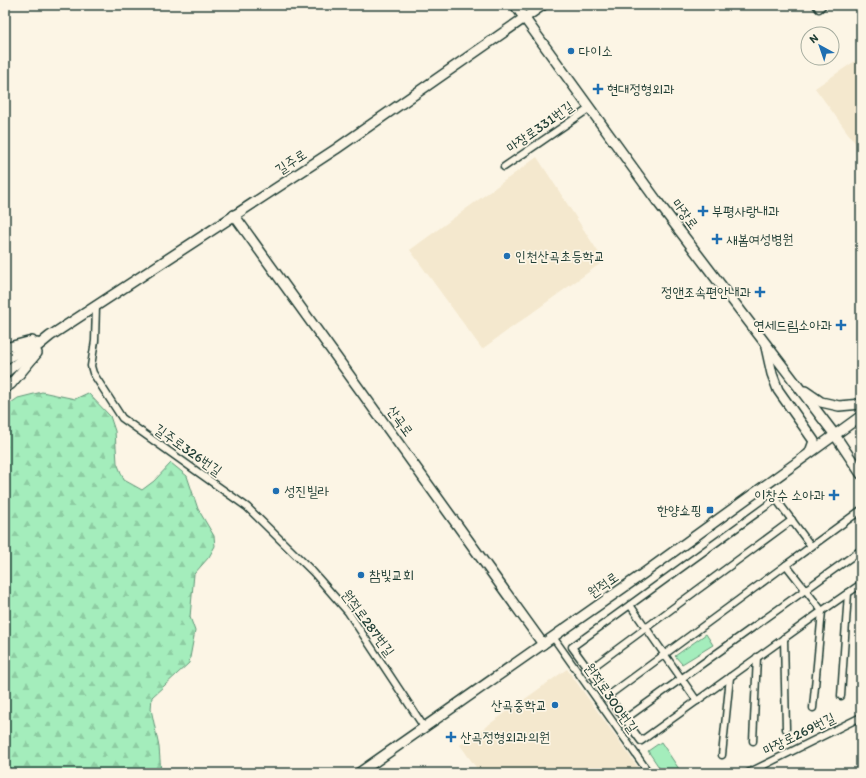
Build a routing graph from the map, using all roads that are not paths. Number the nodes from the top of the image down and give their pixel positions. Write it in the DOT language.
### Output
graph roads {
  1 [pos="515,5"];
  2 [pos="543,5"];
  3 [pos="816,5"];
  4 [pos="823,5"];
  5 [pos="524,18"];
  6 [pos="590,108"];
  7 [pos="504,166"];
  8 [pos="234,215"];
  9 [pos="96,306"];
  10 [pos="50,336"];
  11 [pos="765,345"];
  12 [pos="5,348"];
  13 [pos="5,359"];
  14 [pos="5,373"];
  15 [pos="797,386"];
  16 [pos="5,388"];
  17 [pos="861,404"];
  18 [pos="861,416"];
  19 [pos="835,435"];
  20 [pos="810,454"];
  21 [pos="861,474"];
  22 [pos="247,507"];
  23 [pos="860,513"];
  24 [pos="792,520"];
  25 [pos="811,546"];
  26 [pos="861,550"];
  27 [pos="786,565"];
  28 [pos="861,584"];
  29 [pos="806,590"];
  30 [pos="848,593"];
  31 [pos="630,605"];
  32 [pos="822,611"];
  33 [pos="646,628"];
  34 [pos="553,637"];
  35 [pos="784,638"];
  36 [pos="543,644"];
  37 [pos="665,654"];
  38 [pos="757,657"];
  39 [pos="589,670"];
  40 [pos="730,677"];
  41 [pos="682,679"];
  42 [pos="608,696"];
  43 [pos="841,696"];
  44 [pos="697,701"];
  45 [pos="812,708"];
  46 [pos="861,718"];
  47 [pos="625,719"];
  48 [pos="424,727"];
  49 [pos="786,729"];
  50 [pos="754,741"];
  51 [pos="722,755"];
  52 [pos="359,773"];
  53 [pos="650,773"];
  54 [pos="748,773"];
  1 -- 5 [label="main road, 마장로"];
  2 -- 5 [label="main road, 길주로"];
  3 -- 4 [label="street"];
  5 -- 6 [label="main road, 마장로"];
  5 -- 8 [label="main road, 길주로"];
  6 -- 7 [label="street, 마장로331번길"];
  6 -- 11 [label="main road, 마장로"];
  8 -- 9 [label="main road, 길주로"];
  8 -- 36 [label="main road, 산곡로"];
  9 -- 10 [label="main road, 길주로"];
  9 -- 22 [label="street, 길주로326번길"];
  10 -- 12 [label="main road"];
  10 -- 13 [label="main road, 길주로"];
  10 -- 14 [label="main road, 길주로"];
  10 -- 16 [label="main road"];
  11 -- 15 [label="main road, 마장로"];
  11 -- 20 [label="main road"];
  15 -- 17 [label="main road"];
  15 -- 19 [label="main road, 마장로"];
  18 -- 19 [label="main road, 원적로"];
  19 -- 20 [label="main road, 원적로"];
  19 -- 21 [label="main road, 마장로"];
  20 -- 34 [label="main road, 원적로"];
  22 -- 48 [label="street, 원적로287번길"];
  23 -- 25 [label="street"];
  24 -- 25 [label="street"];
  24 -- 31 [label="street"];
  24 -- 33 [label="street"];
  25 -- 27 [label="street"];
  26 -- 29 [label="street"];
  27 -- 29 [label="street"];
  27 -- 37 [label="street"];
  28 -- 30 [label="street"];
  29 -- 32 [label="street"];
  29 -- 41 [label="street"];
  30 -- 32 [label="street"];
  30 -- 43 [label="street"];
  31 -- 33 [label="street"];
  31 -- 39 [label="street"];
  32 -- 35 [label="street"];
  32 -- 45 [label="street"];
  33 -- 37 [label="street"];
  33 -- 39 [label="street"];
  34 -- 36 [label="main road, 원적로"];
  34 -- 53 [label="street, 원적로300번길"];
  35 -- 38 [label="street"];
  35 -- 49 [label="street"];
  36 -- 48 [label="main road, 원적로"];
  37 -- 41 [label="street"];
  37 -- 42 [label="street"];
  38 -- 40 [label="street"];
  38 -- 50 [label="street"];
  39 -- 42 [label="street"];
  40 -- 44 [label="street"];
  40 -- 51 [label="street"];
  41 -- 44 [label="street"];
  41 -- 47 [label="street"];
  42 -- 47 [label="street"];
  44 -- 47 [label="street"];
  46 -- 54 [label="street, 마장로269번길"];
  48 -- 52 [label="main road, 원적로"];
}
